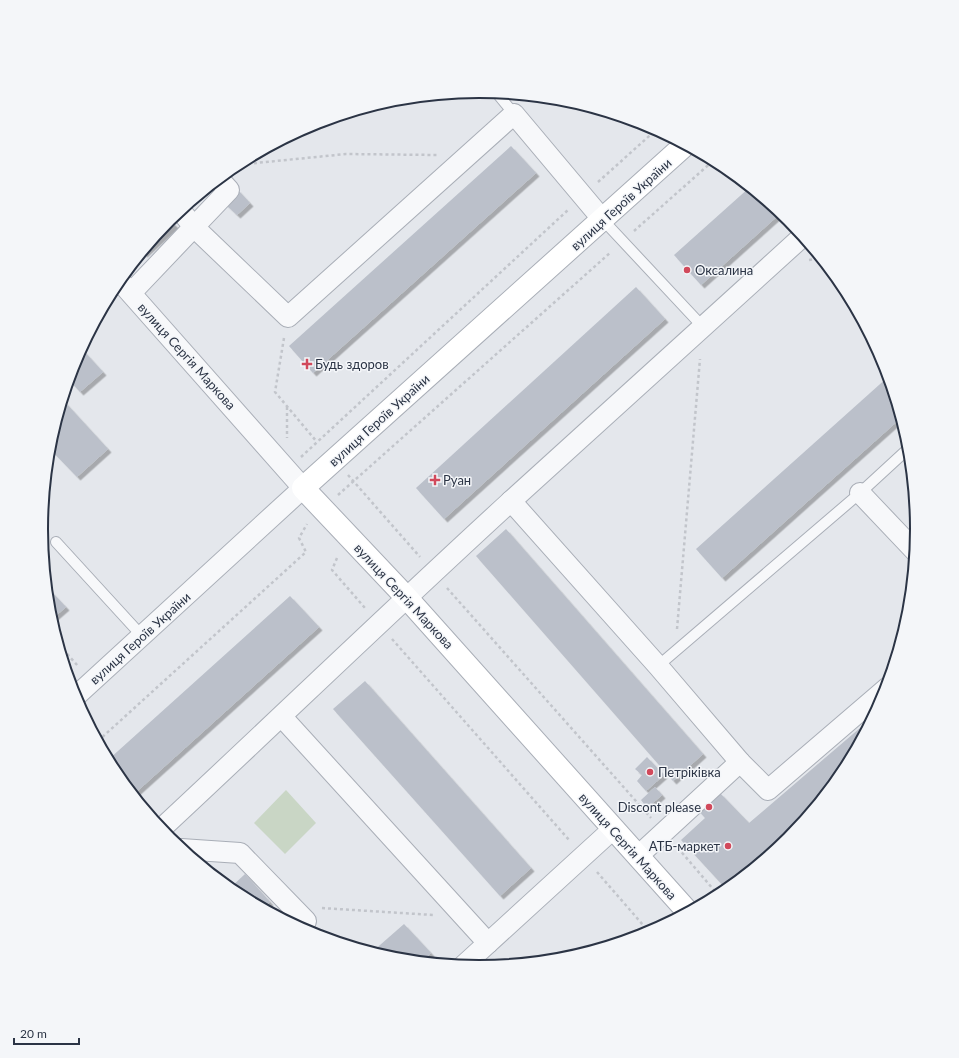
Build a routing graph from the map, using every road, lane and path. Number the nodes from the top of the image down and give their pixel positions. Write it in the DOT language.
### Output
graph roads {
  1 [pos="501,98"];
  2 [pos="514,114"];
  3 [pos="652,133"];
  4 [pos="682,148"];
  5 [pos="468,155"];
  6 [pos="250,164"];
  7 [pos="709,164"];
  8 [pos="223,183"];
  9 [pos="583,196"];
  10 [pos="184,215"];
  11 [pos="603,220"];
  12 [pos="195,228"];
  13 [pos="799,239"];
  14 [pos="623,241"];
  15 [pos="125,287"];
  16 [pos="288,316"];
  17 [pos="703,327"];
  18 [pos="317,442"];
  19 [pos="904,452"];
  20 [pos="288,470"];
  21 [pos="345,472"];
  22 [pos="354,481"];
  23 [pos="303,488"];
  24 [pos="860,493"];
  25 [pos="511,501"];
  26 [pos="315,516"];
  27 [pos="303,518"];
  28 [pos="312,529"];
  29 [pos="56,542"];
  30 [pos="910,546"];
  31 [pos="333,553"];
  32 [pos="433,572"];
  33 [pos="406,597"];
  34 [pos="379,624"];
  35 [pos="142,636"];
  36 [pos="675,651"];
  37 [pos="67,653"];
  38 [pos="82,659"];
  39 [pos="77,664"];
  40 [pos="658,666"];
  41 [pos="72,669"];
  42 [pos="80,692"];
  43 [pos="877,696"];
  44 [pos="282,717"];
  45 [pos="102,738"];
  46 [pos="740,762"];
  47 [pos="165,825"];
  48 [pos="613,829"];
  49 [pos="664,832"];
  50 [pos="191,850"];
  51 [pos="582,856"];
  52 [pos="638,856"];
  53 [pos="715,891"];
  54 [pos="291,906"];
  55 [pos="685,908"];
  56 [pos="464,917"];
  57 [pos="304,923"];
  58 [pos="645,928"];
  59 [pos="488,943"];
  60 [pos="470,960"];
  1 -- 2 [label="lane"];
  2 -- 5 [label="street"];
  2 -- 9 [label="street"];
  3 -- 9 [label="path"];
  4 -- 11 [label="street, вулиця Героїв України"];
  5 -- 6 [label="path"];
  5 -- 16 [label="street"];
  7 -- 14 [label="path"];
  8 -- 12 [label="street"];
  9 -- 11 [label="street"];
  9 -- 18 [label="path"];
  10 -- 12 [label="street"];
  11 -- 14 [label="lane"];
  11 -- 23 [label="street, вулиця Героїв України"];
  12 -- 15 [label="street"];
  12 -- 16 [label="street"];
  13 -- 17 [label="street"];
  14 -- 17 [label="lane"];
  14 -- 22 [label="path"];
  15 -- 20 [label="street, вулиця Сергія Маркова"];
  16 -- 18 [label="path"];
  17 -- 25 [label="street"];
  17 -- 36 [label="path"];
  18 -- 20 [label="path"];
  19 -- 24 [label="lane"];
  20 -- 23 [label="street, вулиця Сергія Маркова"];
  21 -- 22 [label="path"];
  22 -- 26 [label="path"];
  22 -- 32 [label="path"];
  23 -- 26 [label="street, вулиця Сергія Маркова"];
  23 -- 35 [label="street, вулиця Героїв України"];
  24 -- 30 [label="street"];
  24 -- 36 [label="lane"];
  25 -- 32 [label="street"];
  25 -- 40 [label="street"];
  26 -- 27 [label="path"];
  26 -- 28 [label="path"];
  26 -- 33 [label="street, вулиця Сергія Маркова"];
  26 -- 45 [label="path"];
  29 -- 35 [label="lane"];
  31 -- 34 [label="path"];
  32 -- 33 [label="street"];
  32 -- 49 [label="path"];
  33 -- 34 [label="street"];
  33 -- 48 [label="street, вулиця Сергія Маркова"];
  34 -- 44 [label="street"];
  34 -- 51 [label="path"];
  35 -- 42 [label="street, вулиця Героїв України"];
  36 -- 40 [label="lane"];
  37 -- 39 [label="path"];
  38 -- 39 [label="path"];
  39 -- 41 [label="path"];
  40 -- 46 [label="street"];
  43 -- 46 [label="street"];
  44 -- 47 [label="street"];
  44 -- 56 [label="street"];
  46 -- 49 [label="street"];
  48 -- 51 [label="street"];
  48 -- 52 [label="street, вулиця Сергія Маркова"];
  49 -- 52 [label="street"];
  49 -- 53 [label="path"];
  50 -- 54 [label="street"];
  51 -- 58 [label="path"];
  51 -- 59 [label="street"];
  52 -- 55 [label="street, вулиця Сергія Маркова"];
  54 -- 56 [label="path"];
  54 -- 57 [label="street"];
  56 -- 59 [label="street"];
  59 -- 60 [label="street"];
}
